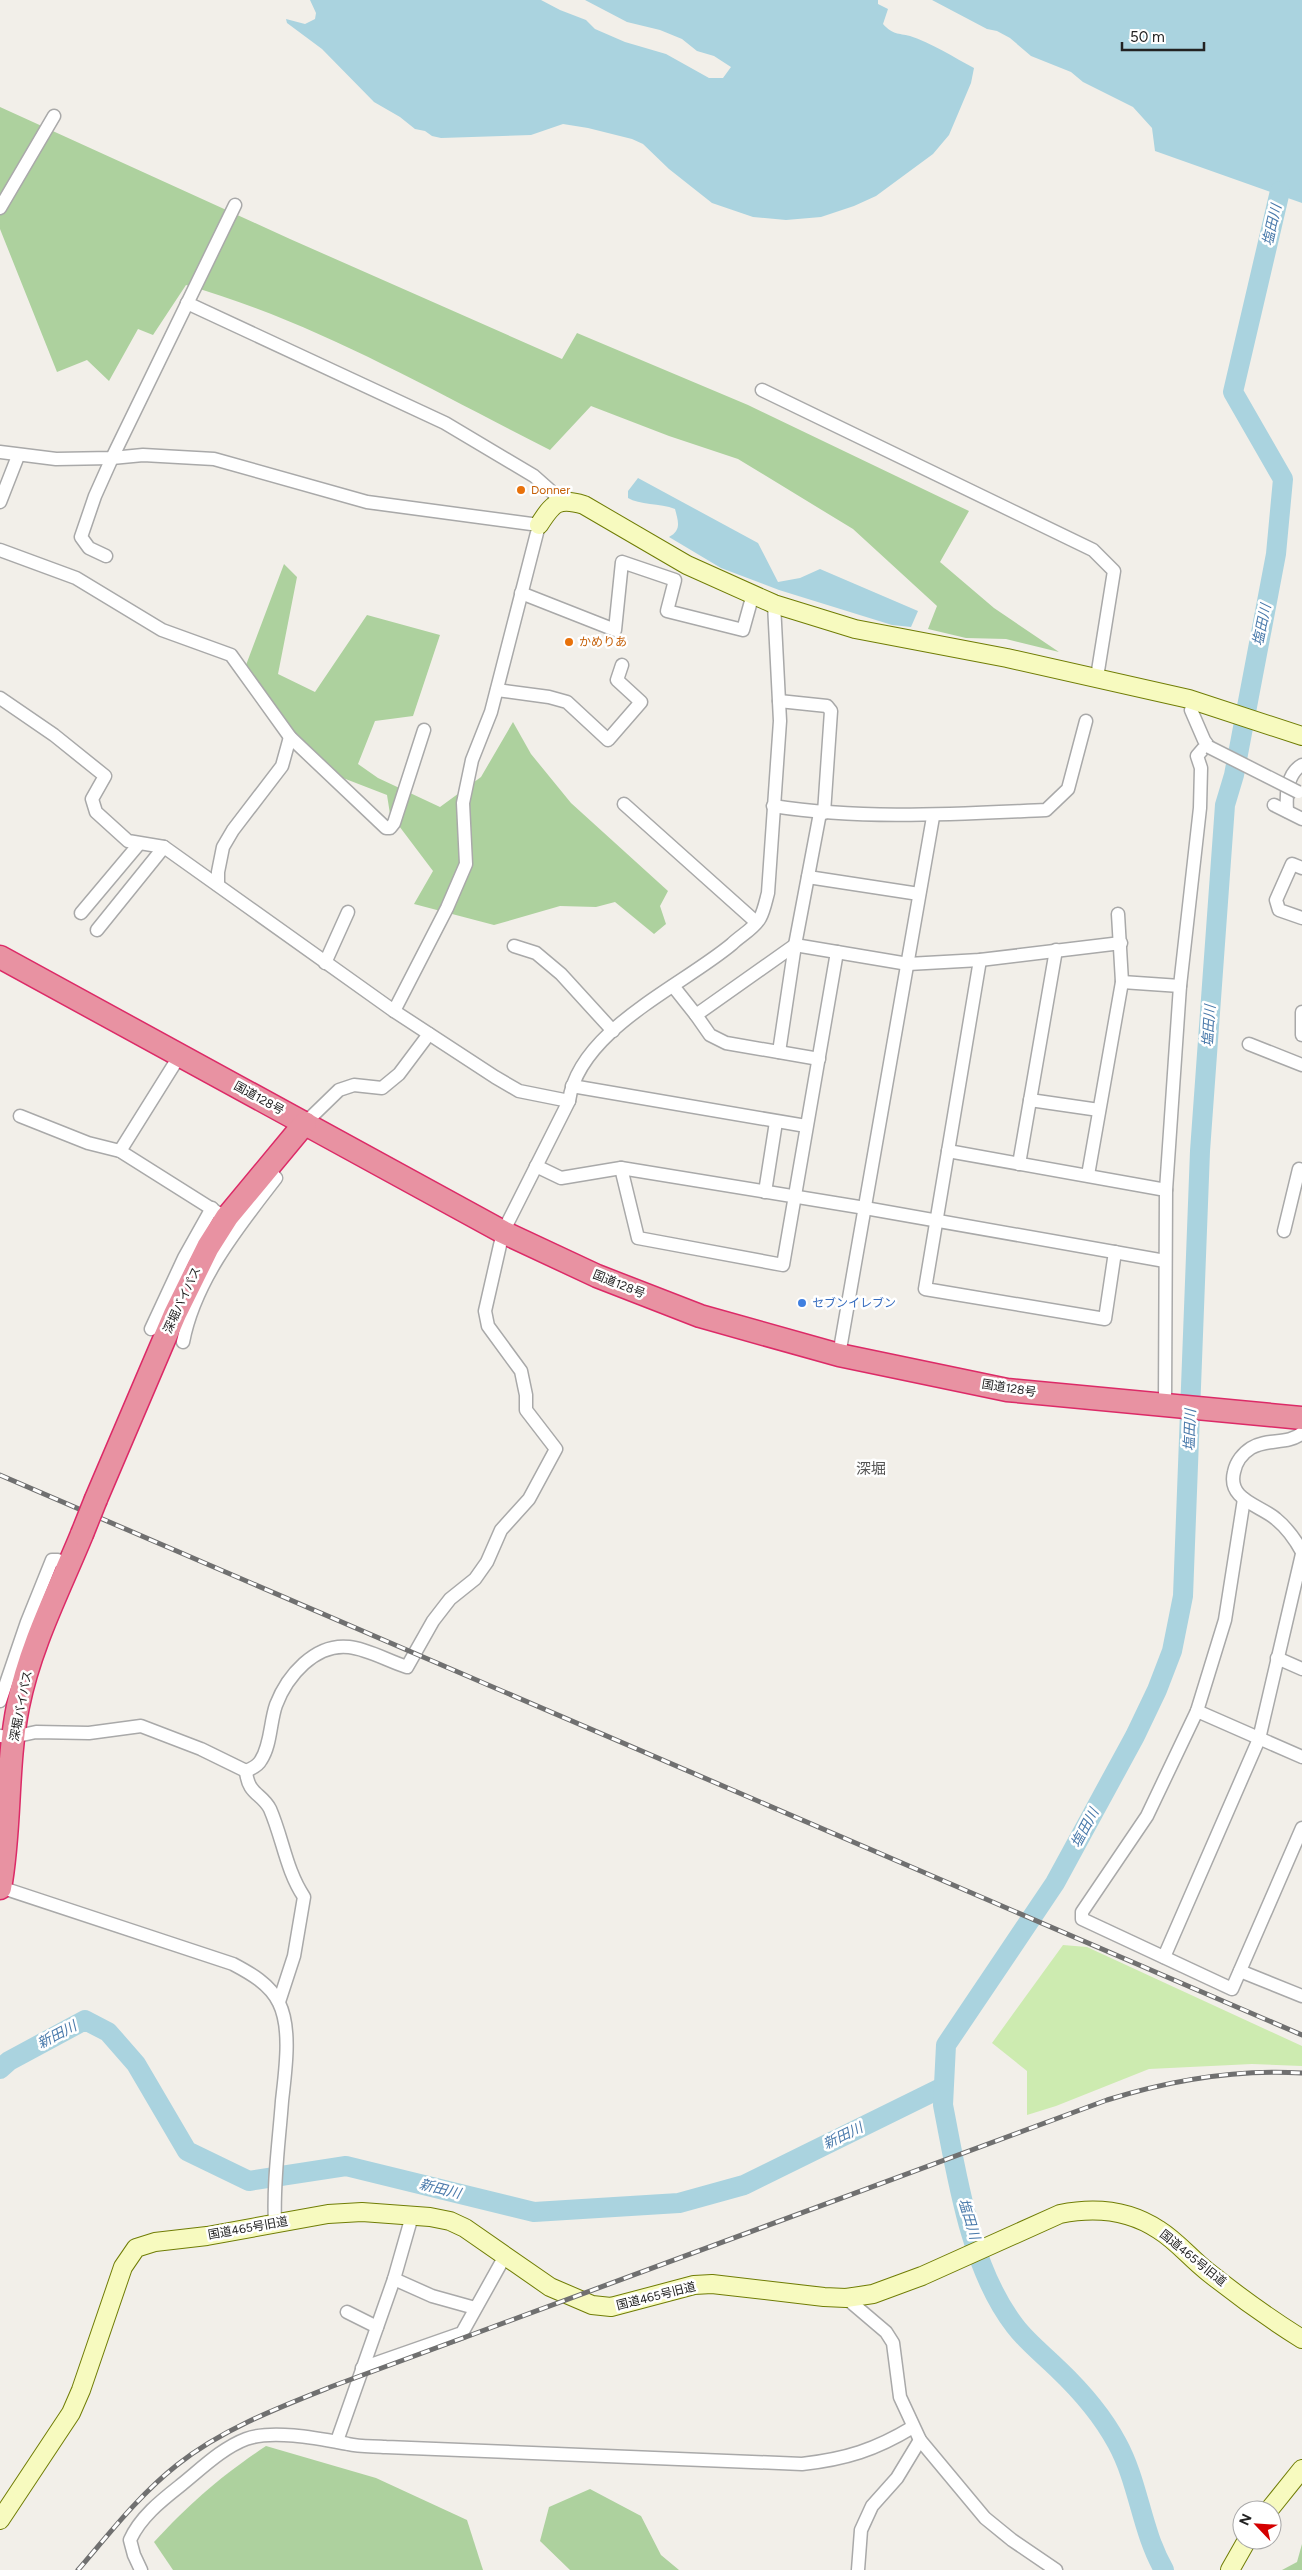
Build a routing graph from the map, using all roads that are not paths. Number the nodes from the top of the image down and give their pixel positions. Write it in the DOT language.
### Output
graph roads {
  1 [pos="54,116"];
  2 [pos="235,205"];
  3 [pos="0,208"];
  4 [pos="187,303"];
  5 [pos="762,390"];
  6 [pos="0,452"];
  7 [pos="18,456"];
  8 [pos="112,458"];
  9 [pos="561,500"];
  10 [pos="0,502"];
  11 [pos="538,525"];
  12 [pos="0,550"];
  13 [pos="106,556"];
  14 [pos="521,593"];
  15 [pos="753,594"];
  16 [pos="774,604"];
  17 [pos="622,665"];
  18 [pos="1097,677"];
  19 [pos="497,690"];
  20 [pos="0,698"];
  21 [pos="779,701"];
  22 [pos="1190,705"];
  23 [pos="1086,721"];
  24 [pos="424,730"];
  25 [pos="1302,736"];
  26 [pos="290,737"];
  27 [pos="1209,747"];
  28 [pos="1302,765"];
  29 [pos="1300,793"];
  30 [pos="624,804"];
  31 [pos="1274,805"];
  32 [pos="773,806"];
  33 [pos="1287,811"];
  34 [pos="822,813"];
  35 [pos="933,817"];
  36 [pos="1302,819"];
  37 [pos="139,844"];
  38 [pos="164,847"];
  39 [pos="1302,868"];
  40 [pos="808,877"];
  41 [pos="218,885"];
  42 [pos="920,894"];
  43 [pos="348,912"];
  44 [pos="81,913"];
  45 [pos="1118,914"];
  46 [pos="1302,918"];
  47 [pos="756,922"];
  48 [pos="97,930"];
  49 [pos="1120,943"];
  50 [pos="795,945"];
  51 [pos="514,946"];
  52 [pos="1056,950"];
  53 [pos="837,952"];
  54 [pos="0,957"];
  55 [pos="980,960"];
  56 [pos="325,963"];
  57 [pos="908,964"];
  58 [pos="1122,982"];
  59 [pos="673,986"];
  60 [pos="1180,986"];
  61 [pos="394,1011"];
  62 [pos="1302,1012"];
  63 [pos="696,1015"];
  64 [pos="613,1031"];
  65 [pos="429,1034"];
  66 [pos="1302,1035"];
  67 [pos="1249,1044"];
  68 [pos="779,1052"];
  69 [pos="180,1055"];
  70 [pos="819,1059"];
  71 [pos="1302,1066"];
  72 [pos="572,1086"];
  73 [pos="1030,1100"];
  74 [pos="570,1101"];
  75 [pos="1099,1110"];
  76 [pos="20,1116"];
  77 [pos="776,1122"];
  78 [pos="305,1123"];
  79 [pos="806,1126"];
  80 [pos="120,1151"];
  81 [pos="948,1151"];
  82 [pos="1019,1164"];
  83 [pos="536,1166"];
  84 [pos="620,1168"];
  85 [pos="1302,1170"];
  86 [pos="1088,1175"];
  87 [pos="1166,1190"];
  88 [pos="765,1192"];
  89 [pos="795,1197"];
  90 [pos="865,1208"];
  91 [pos="226,1217"];
  92 [pos="938,1221"];
  93 [pos="1284,1231"];
  94 [pos="503,1232"];
  95 [pos="1115,1252"];
  96 [pos="1165,1261"];
  97 [pos="150,1329"];
  98 [pos="183,1342"];
  99 [pos="838,1355"];
  100 [pos="1165,1406"];
  101 [pos="1302,1418"];
  102 [pos="1302,1433"];
  103 [pos="1244,1499"];
  104 [pos="1302,1553"];
  105 [pos="58,1560"];
  106 [pos="1277,1658"];
  107 [pos="1302,1669"];
  108 [pos="1,1696"];
  109 [pos="1197,1711"];
  110 [pos="7,1737"];
  111 [pos="1260,1739"];
  112 [pos="1302,1757"];
  113 [pos="246,1770"];
  114 [pos="1302,1828"];
  115 [pos="0,1887"];
  116 [pos="1164,1957"];
  117 [pos="1240,1971"];
  118 [pos="1302,1996"];
  119 [pos="279,2002"];
  120 [pos="412,2216"];
  121 [pos="275,2223"];
  122 [pos="505,2256"];
  123 [pos="394,2279"];
  124 [pos="846,2298"];
  125 [pos="476,2308"];
  126 [pos="347,2312"];
  127 [pos="377,2327"];
  128 [pos="1302,2339"];
  129 [pos="362,2368"];
  130 [pos="913,2427"];
  131 [pos="920,2440"];
  132 [pos="337,2441"];
  133 [pos="1302,2468"];
  134 [pos="1277,2500"];
  135 [pos="0,2520"];
  136 [pos="1241,2550"];
  137 [pos="141,2570"];
  138 [pos="858,2570"];
  139 [pos="1056,2570"];
  140 [pos="1230,2570"];
  1 -- 3 [label="street"];
  2 -- 4 [label="street"];
  4 -- 8 [label="street"];
  4 -- 9 [label="street"];
  5 -- 18 [label="street"];
  6 -- 7 [label="street"];
  7 -- 8 [label="street"];
  7 -- 10 [label="street"];
  8 -- 11 [label="street"];
  8 -- 13 [label="street"];
  9 -- 11 [label="street"];
  9 -- 15 [label="street"];
  11 -- 14 [label="street"];
  12 -- 26 [label="street"];
  14 -- 15 [label="street"];
  14 -- 19 [label="street"];
  15 -- 16 [label="street"];
  16 -- 18 [label="street"];
  16 -- 21 [label="street"];
  17 -- 19 [label="street"];
  18 -- 22 [label="street"];
  19 -- 61 [label="street"];
  20 -- 37 [label="street"];
  21 -- 32 [label="street"];
  21 -- 34 [label="street"];
  22 -- 25 [label="street"];
  22 -- 27 [label="street"];
  23 -- 35 [label="street"];
  24 -- 26 [label="street"];
  26 -- 41 [label="street"];
  27 -- 29 [label="street, bridge"];
  27 -- 60 [label="street"];
  28 -- 33 [label="street"];
  30 -- 47 [label="street"];
  31 -- 33 [label="street"];
  32 -- 34 [label="street"];
  32 -- 47 [label="street"];
  33 -- 36 [label="street"];
  34 -- 35 [label="street"];
  34 -- 40 [label="street"];
  35 -- 42 [label="street"];
  37 -- 38 [label="street"];
  37 -- 44 [label="street"];
  38 -- 41 [label="street"];
  38 -- 48 [label="street"];
  39 -- 46 [label="street"];
  40 -- 42 [label="street"];
  40 -- 50 [label="street"];
  41 -- 56 [label="street"];
  42 -- 57 [label="street"];
  43 -- 56 [label="street"];
  45 -- 49 [label="street"];
  47 -- 59 [label="street"];
  49 -- 52 [label="street"];
  49 -- 58 [label="street"];
  50 -- 53 [label="street"];
  50 -- 63 [label="street"];
  50 -- 68 [label="street"];
  51 -- 64 [label="street"];
  52 -- 55 [label="street"];
  52 -- 73 [label="street"];
  53 -- 57 [label="street"];
  53 -- 70 [label="street"];
  54 -- 69 [label="highway, 国道128号"];
  55 -- 57 [label="street"];
  55 -- 81 [label="street"];
  56 -- 61 [label="street"];
  57 -- 90 [label="street"];
  58 -- 60 [label="street"];
  58 -- 75 [label="street"];
  59 -- 63 [label="street"];
  59 -- 64 [label="street"];
  60 -- 87 [label="street"];
  61 -- 65 [label="street"];
  62 -- 66 [label="street"];
  63 -- 68 [label="street"];
  64 -- 72 [label="street"];
  65 -- 74 [label="street"];
  65 -- 78 [label="street"];
  67 -- 71 [label="street"];
  68 -- 70 [label="street"];
  69 -- 78 [label="highway, 国道128号"];
  69 -- 80 [label="street"];
  70 -- 79 [label="street"];
  72 -- 74 [label="street"];
  72 -- 77 [label="street"];
  73 -- 75 [label="street"];
  73 -- 82 [label="street"];
  74 -- 83 [label="street"];
  75 -- 86 [label="street"];
  76 -- 80 [label="street"];
  77 -- 79 [label="street"];
  77 -- 88 [label="street"];
  78 -- 91 [label="highway, 深堀バイパス"];
  78 -- 94 [label="highway, 国道128号"];
  79 -- 89 [label="street"];
  80 -- 91 [label="street"];
  81 -- 82 [label="street"];
  81 -- 92 [label="street"];
  82 -- 86 [label="street"];
  83 -- 84 [label="street"];
  83 -- 94 [label="street"];
  84 -- 88 [label="street"];
  84 -- 89 [label="street"];
  85 -- 93 [label="street"];
  86 -- 87 [label="street"];
  87 -- 96 [label="street"];
  88 -- 89 [label="street"];
  89 -- 90 [label="street"];
  90 -- 92 [label="street"];
  90 -- 99 [label="street"];
  91 -- 97 [label="street"];
  91 -- 98 [label="street"];
  91 -- 110 [label="highway, 深堀バイパス, bridge"];
  92 -- 95 [label="street"];
  92 -- 95 [label="street"];
  94 -- 99 [label="highway, 国道128号"];
  94 -- 113 [label="street"];
  95 -- 96 [label="street"];
  96 -- 100 [label="street"];
  99 -- 100 [label="highway, 国道128号"];
  100 -- 101 [label="highway, 国道128号"];
  102 -- 103 [label="street"];
  103 -- 104 [label="street"];
  103 -- 109 [label="street"];
  104 -- 106 [label="street"];
  105 -- 108 [label="street"];
  106 -- 107 [label="street"];
  106 -- 111 [label="street"];
  109 -- 111 [label="street"];
  109 -- 116 [label="street"];
  110 -- 113 [label="street"];
  110 -- 115 [label="highway, 深堀バイパス"];
  111 -- 112 [label="street"];
  111 -- 116 [label="street"];
  113 -- 119 [label="street"];
  114 -- 117 [label="street"];
  115 -- 119 [label="street"];
  116 -- 117 [label="street"];
  117 -- 118 [label="street"];
  119 -- 121 [label="street"];
  120 -- 121 [label="street, 国道465号旧道"];
  120 -- 122 [label="street, 国道465号旧道"];
  120 -- 123 [label="street"];
  121 -- 135 [label="street, 国道465号旧道"];
  122 -- 124 [label="street, 国道465号旧道"];
  122 -- 125 [label="street"];
  123 -- 125 [label="street"];
  123 -- 127 [label="street"];
  124 -- 128 [label="street, 国道465号旧道"];
  124 -- 130 [label="street"];
  125 -- 129 [label="street"];
  126 -- 127 [label="street"];
  127 -- 129 [label="street"];
  129 -- 132 [label="street"];
  130 -- 131 [label="street"];
  130 -- 132 [label="street"];
  131 -- 138 [label="street"];
  131 -- 139 [label="street"];
  132 -- 137 [label="street"];
  133 -- 134 [label="street"];
  136 -- 140 [label="street"];
}
